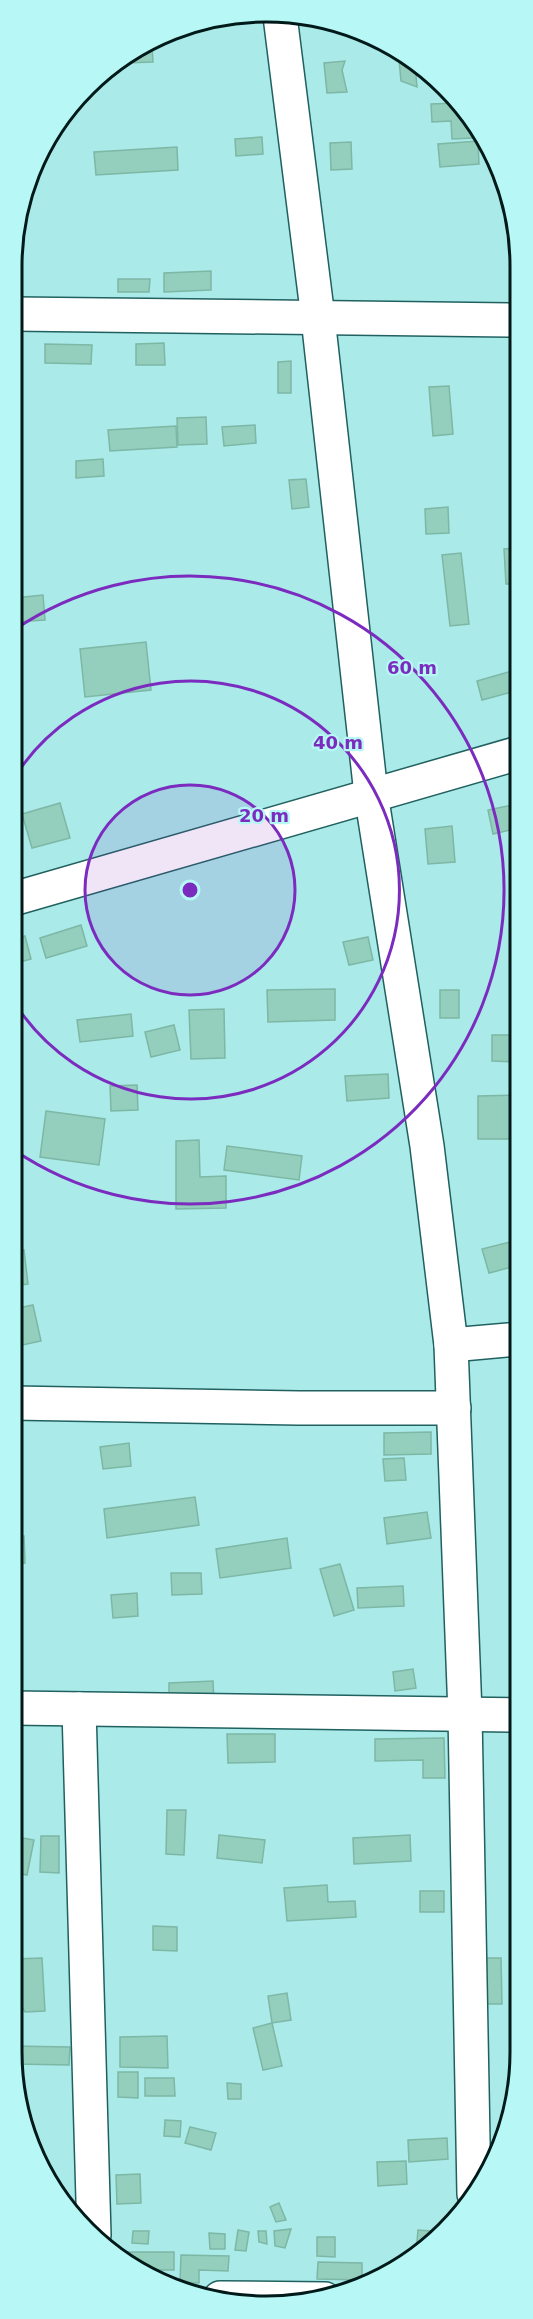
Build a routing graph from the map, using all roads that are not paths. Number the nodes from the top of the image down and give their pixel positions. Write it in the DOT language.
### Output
graph roads {
  1 [pos="281,23"];
  2 [pos="22,314"];
  3 [pos="318,318"];
  4 [pos="510,320"];
  5 [pos="510,755"];
  6 [pos="371,794"];
  7 [pos="22,896"];
  8 [pos="510,1340"];
  9 [pos="451,1345"];
  10 [pos="22,1402"];
  11 [pos="454,1408"];
  12 [pos="22,1708"];
  13 [pos="79,1709"];
  14 [pos="465,1714"];
  15 [pos="510,1715"];
  16 [pos="474,2181"];
  17 [pos="94,2225"];
  1 -- 3 [label="street"];
  2 -- 3 [label="street"];
  3 -- 4 [label="street"];
  3 -- 6 [label="street"];
  5 -- 6 [label="street"];
  6 -- 7 [label="street"];
  6 -- 9 [label="street"];
  8 -- 9 [label="street"];
  9 -- 11 [label="street"];
  10 -- 11 [label="street"];
  11 -- 14 [label="street"];
  12 -- 13 [label="street"];
  13 -- 14 [label="street"];
  13 -- 17 [label="street"];
  14 -- 15 [label="street"];
  14 -- 16 [label="street"];
}
